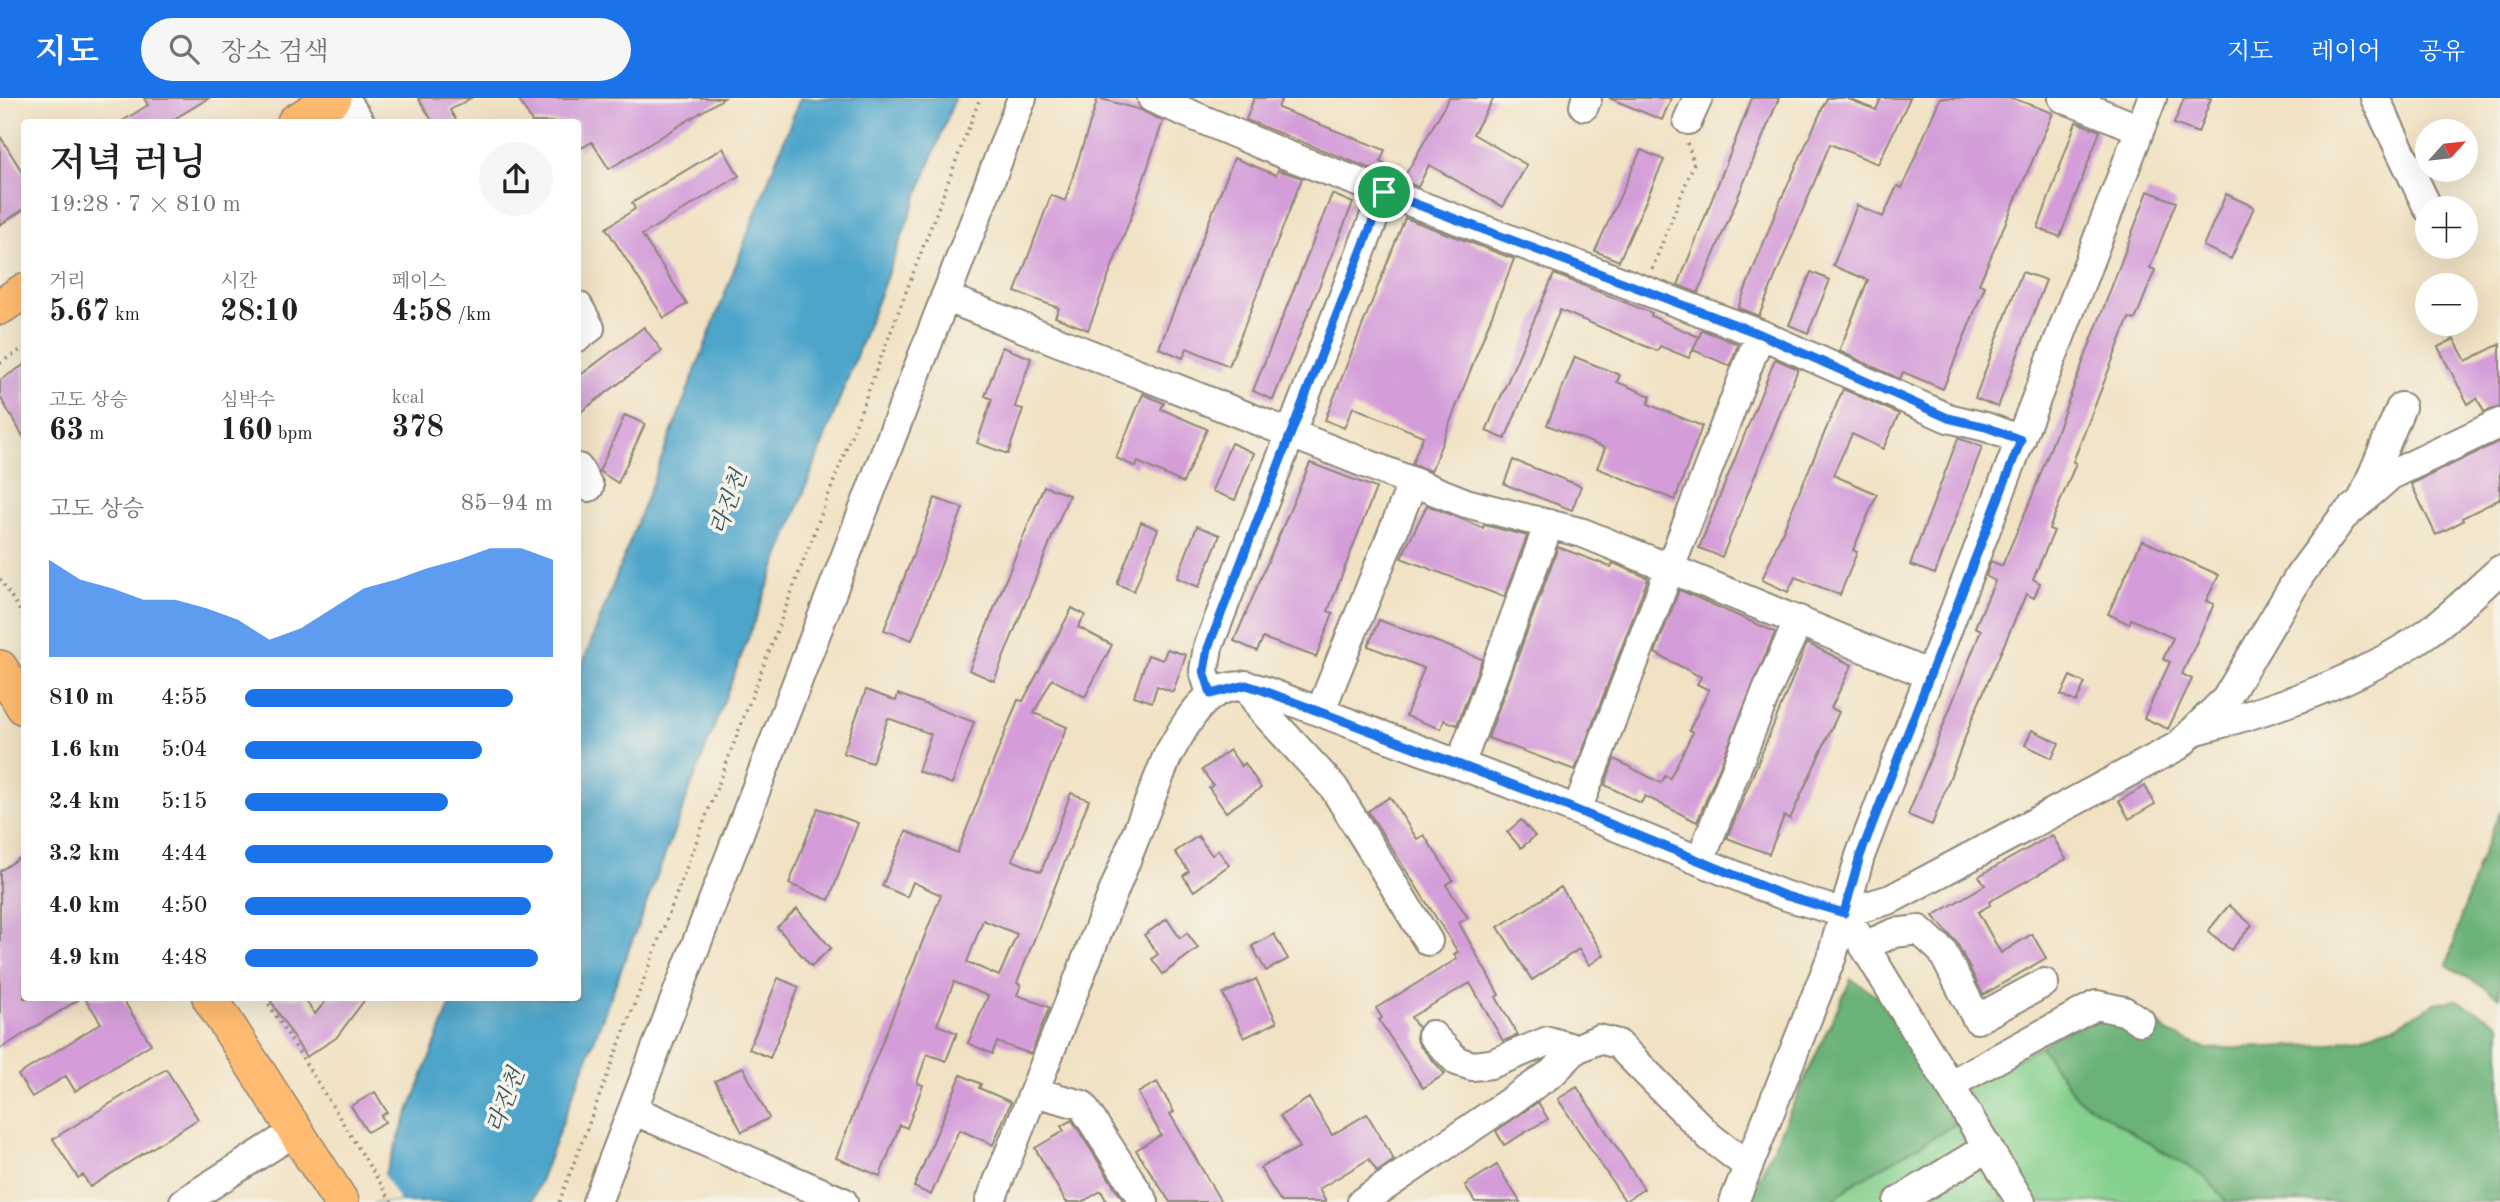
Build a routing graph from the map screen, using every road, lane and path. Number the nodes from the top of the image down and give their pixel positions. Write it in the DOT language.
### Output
graph roads {
  1 [pos="334,98"];
  2 [pos="344,98"];
  3 [pos="980,98"];
  4 [pos="1022,98"];
  5 [pos="1152,98"];
  6 [pos="2063,98"];
  7 [pos="2152,98"];
  8 [pos="2375,98"];
  9 [pos="1693,109"];
  10 [pos="300,119"];
  11 [pos="358,119"];
  12 [pos="2140,129"];
  13 [pos="1384,192"];
  14 [pos="2422,196"];
  15 [pos="1644,291"];
  16 [pos="21,293"];
  17 [pos="945,297"];
  18 [pos="0,307"];
  19 [pos="581,312"];
  20 [pos="1760,334"];
  21 [pos="581,335"];
  22 [pos="21,350"];
  23 [pos="0,363"];
  24 [pos="2401,407"];
  25 [pos="2500,423"];
  26 [pos="1289,434"];
  27 [pos="2021,440"];
  28 [pos="1413,482"];
  29 [pos="2362,501"];
  30 [pos="1549,524"];
  31 [pos="1668,567"];
  32 [pos="2500,570"];
  33 [pos="0,579"];
  34 [pos="21,612"];
  35 [pos="1798,620"];
  36 [pos="0,668"];
  37 [pos="1930,675"];
  38 [pos="1246,685"];
  39 [pos="1211,694"];
  40 [pos="21,702"];
  41 [pos="1320,712"];
  42 [pos="2197,730"];
  43 [pos="1460,765"];
  44 [pos="1577,810"];
  45 [pos="1700,861"];
  46 [pos="1844,913"];
  47 [pos="1428,941"];
  48 [pos="1864,946"];
  49 [pos="2044,983"];
  50 [pos="212,1001"];
  51 [pos="267,1001"];
  52 [pos="2140,1021"];
  53 [pos="1433,1035"];
  54 [pos="1576,1049"];
  55 [pos="1950,1085"];
  56 [pos="1034,1092"];
  57 [pos="633,1110"];
  58 [pos="296,1131"];
  59 [pos="1988,1147"];
  60 [pos="1748,1166"];
  61 [pos="337,1199"];
  62 [pos="184,1202"];
  63 [pos="392,1202"];
  64 [pos="559,1202"];
  65 [pos="597,1202"];
  66 [pos="844,1202"];
  67 [pos="990,1202"];
  68 [pos="1144,1202"];
  69 [pos="1362,1202"];
  70 [pos="1734,1202"];
  71 [pos="1898,1202"];
  72 [pos="2021,1202"];
  1 -- 10 [label="main road"];
  2 -- 11 [label="street"];
  3 -- 64 [label="path"];
  4 -- 17 [label="street"];
  5 -- 13 [label="street"];
  6 -- 12 [label="street"];
  7 -- 12 [label="street"];
  8 -- 14 [label="street"];
  9 -- 15 [label="path"];
  12 -- 27 [label="street"];
  13 -- 15 [label="street"];
  13 -- 26 [label="street"];
  15 -- 20 [label="street"];
  16 -- 18 [label="main road"];
  17 -- 26 [label="street"];
  17 -- 57 [label="street"];
  19 -- 21 [label="street"];
  20 -- 27 [label="street"];
  20 -- 31 [label="street"];
  22 -- 23 [label="path"];
  24 -- 29 [label="street"];
  25 -- 29 [label="street"];
  26 -- 28 [label="street"];
  26 -- 39 [label="street"];
  27 -- 37 [label="street"];
  28 -- 30 [label="street"];
  28 -- 41 [label="street"];
  29 -- 42 [label="street"];
  30 -- 31 [label="street"];
  30 -- 43 [label="street"];
  31 -- 35 [label="street"];
  31 -- 44 [label="street"];
  32 -- 42 [label="street"];
  33 -- 34 [label="path"];
  35 -- 37 [label="street"];
  35 -- 45 [label="street"];
  36 -- 40 [label="main road"];
  37 -- 46 [label="street"];
  38 -- 39 [label="street"];
  38 -- 41 [label="street"];
  38 -- 47 [label="street"];
  39 -- 56 [label="street"];
  41 -- 43 [label="street"];
  42 -- 46 [label="street"];
  43 -- 44 [label="street"];
  44 -- 45 [label="street"];
  45 -- 46 [label="street"];
  46 -- 48 [label="street"];
  46 -- 60 [label="street"];
  48 -- 49 [label="street"];
  48 -- 55 [label="street"];
  50 -- 58 [label="main road"];
  51 -- 63 [label="path"];
  52 -- 55 [label="street"];
  53 -- 54 [label="street"];
  54 -- 60 [label="street"];
  54 -- 69 [label="street"];
  55 -- 59 [label="street"];
  56 -- 67 [label="street"];
  56 -- 68 [label="street"];
  57 -- 65 [label="street"];
  57 -- 66 [label="street"];
  58 -- 61 [label="main road"];
  58 -- 62 [label="street"];
  59 -- 71 [label="street"];
  59 -- 72 [label="street"];
  60 -- 70 [label="street"];
}
